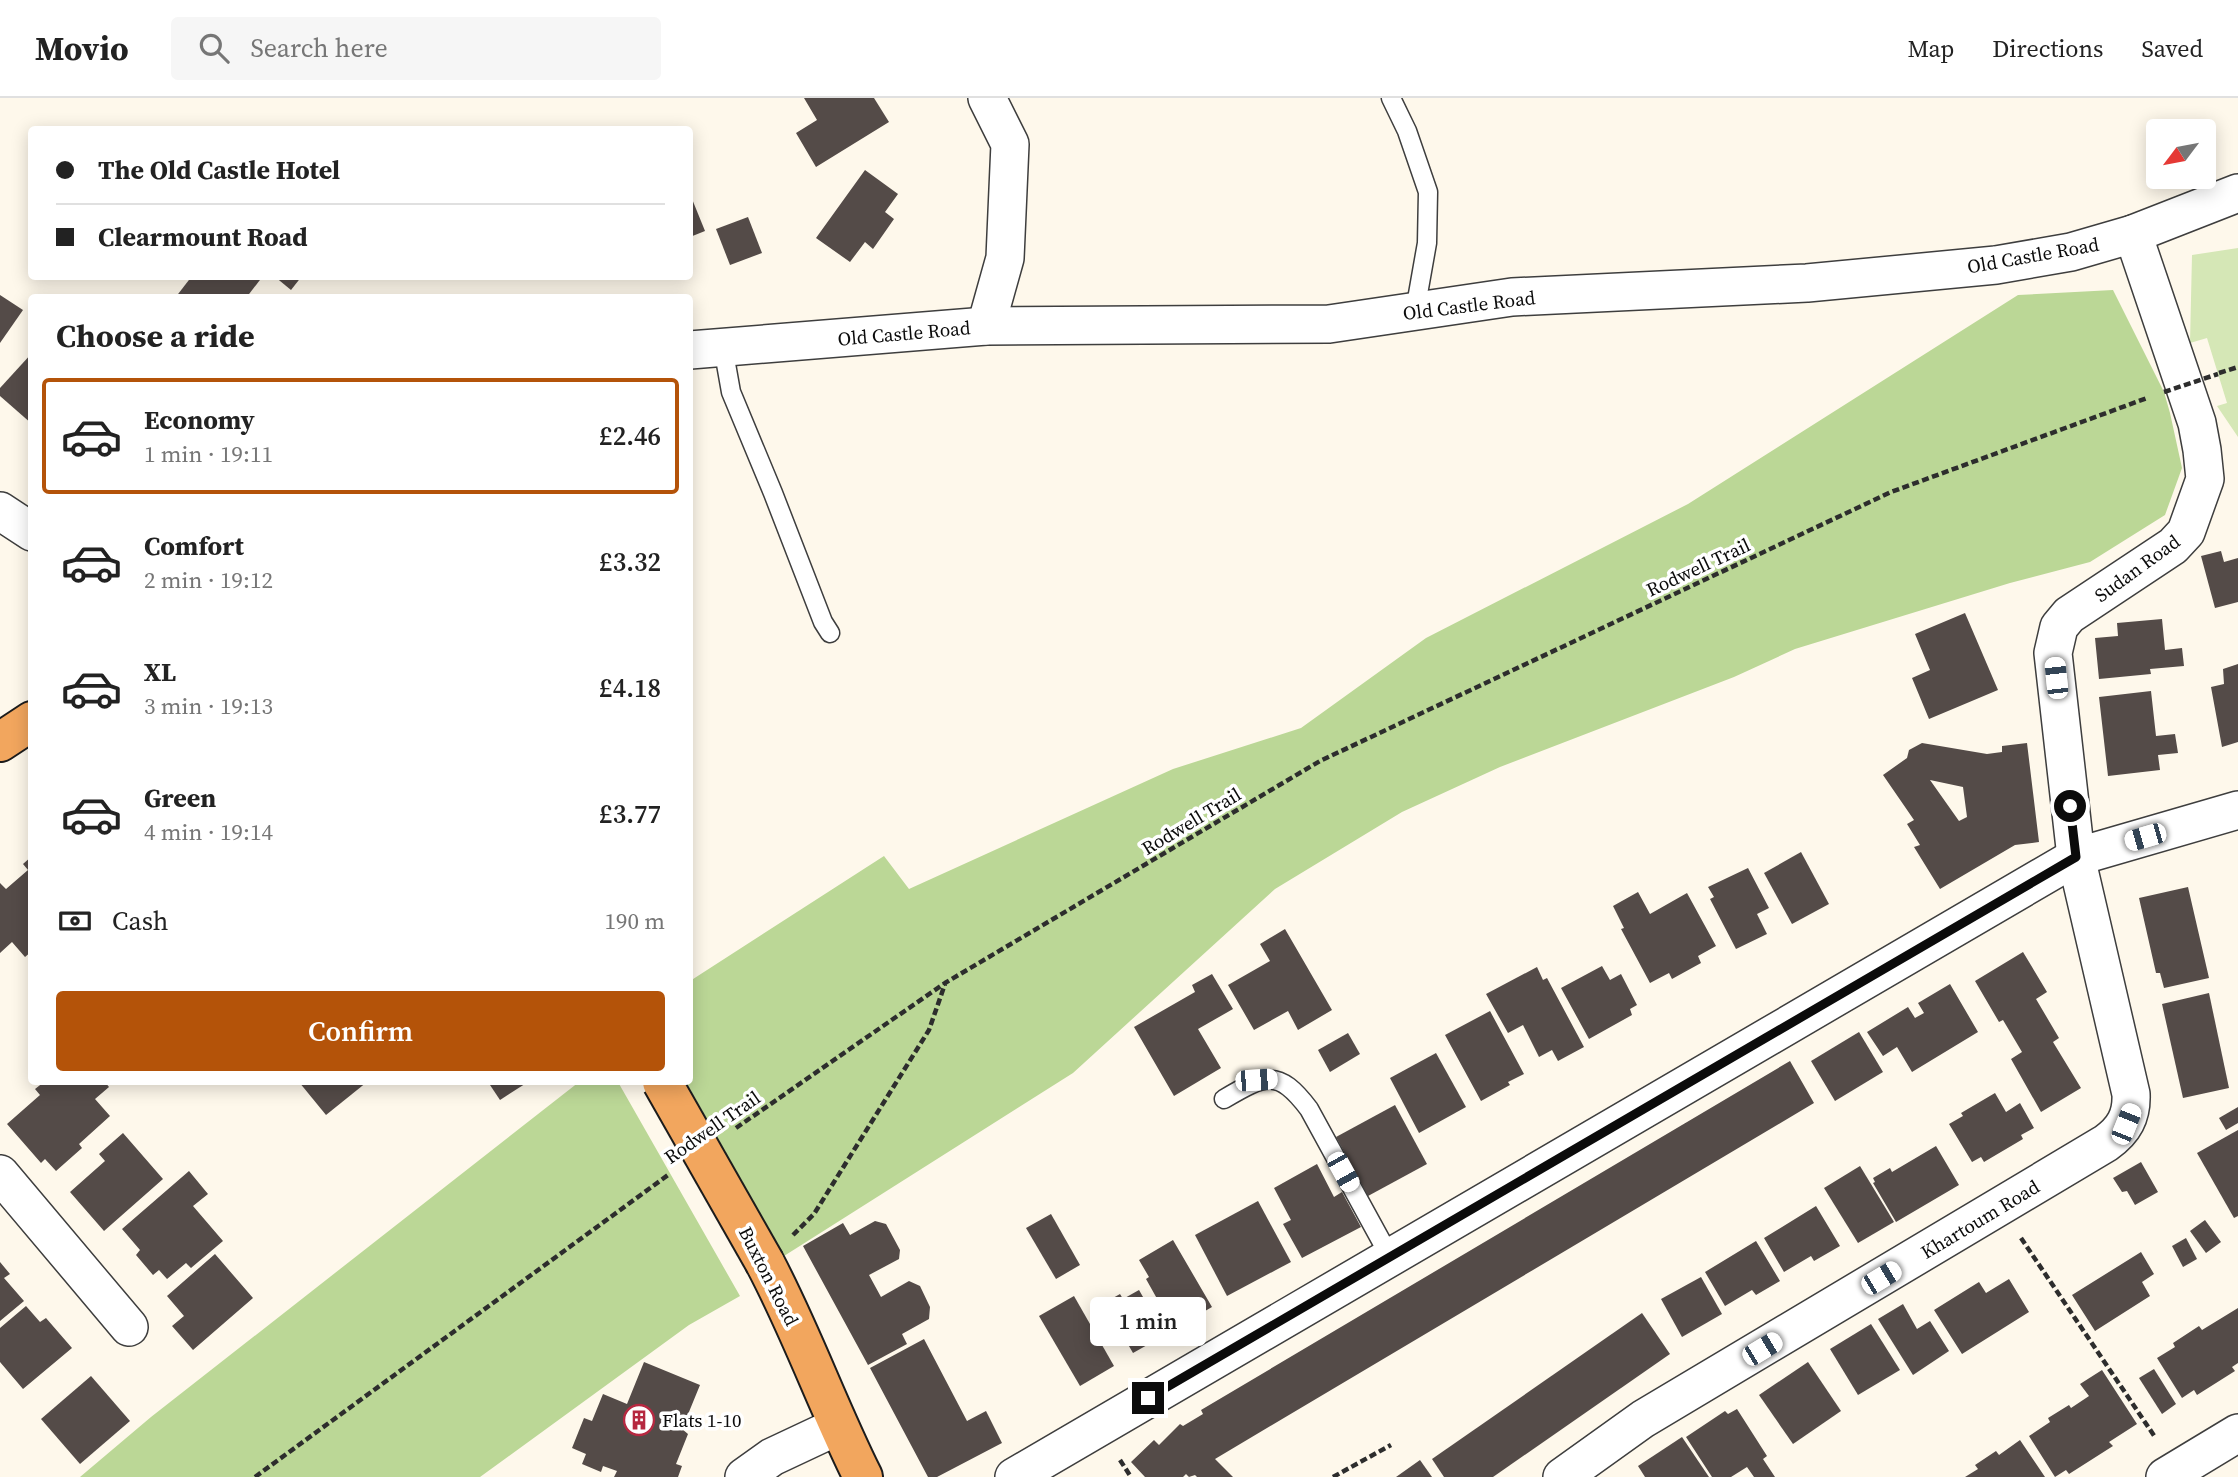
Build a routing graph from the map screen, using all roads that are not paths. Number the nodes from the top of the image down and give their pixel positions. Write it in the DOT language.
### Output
graph roads {
  1 [pos="987,98"];
  2 [pos="1391,98"];
  3 [pos="2238,193"];
  4 [pos="2133,234"];
  5 [pos="1415,311"];
  6 [pos="986,326"];
  7 [pos="706,348"];
  8 [pos="0,511"];
  9 [pos="28,529"];
  10 [pos="830,632"];
  11 [pos="2238,810"];
  12 [pos="2076,857"];
  13 [pos="664,1085"];
  14 [pos="1224,1098"];
  15 [pos="0,1174"];
  16 [pos="1390,1257"];
  17 [pos="129,1326"];
  18 [pos="838,1426"];
  19 [pos="2238,1433"];
  20 [pos="2171,1473"];
  21 [pos="744,1477"];
  22 [pos="863,1477"];
  23 [pos="1014,1477"];
  24 [pos="1562,1477"];
  1 -- 6 [label="street"];
  2 -- 5 [label="lane"];
  3 -- 4 [label="street, Old Castle Road"];
  4 -- 5 [label="street, Old Castle Road"];
  4 -- 12 [label="street, Sudan Road"];
  5 -- 6 [label="street, Old Castle Road"];
  6 -- 7 [label="street, Old Castle Road"];
  7 -- 10 [label="lane"];
  8 -- 9 [label="street"];
  11 -- 12 [label="street"];
  12 -- 16 [label="street"];
  12 -- 24 [label="street, Khartoum Road"];
  13 -- 18 [label="highway, Buxton Road, bridge"];
  14 -- 16 [label="lane"];
  15 -- 17 [label="street"];
  16 -- 23 [label="street"];
  18 -- 21 [label="street"];
  18 -- 22 [label="highway, Buxton Road"];
  19 -- 20 [label="street"];
}
